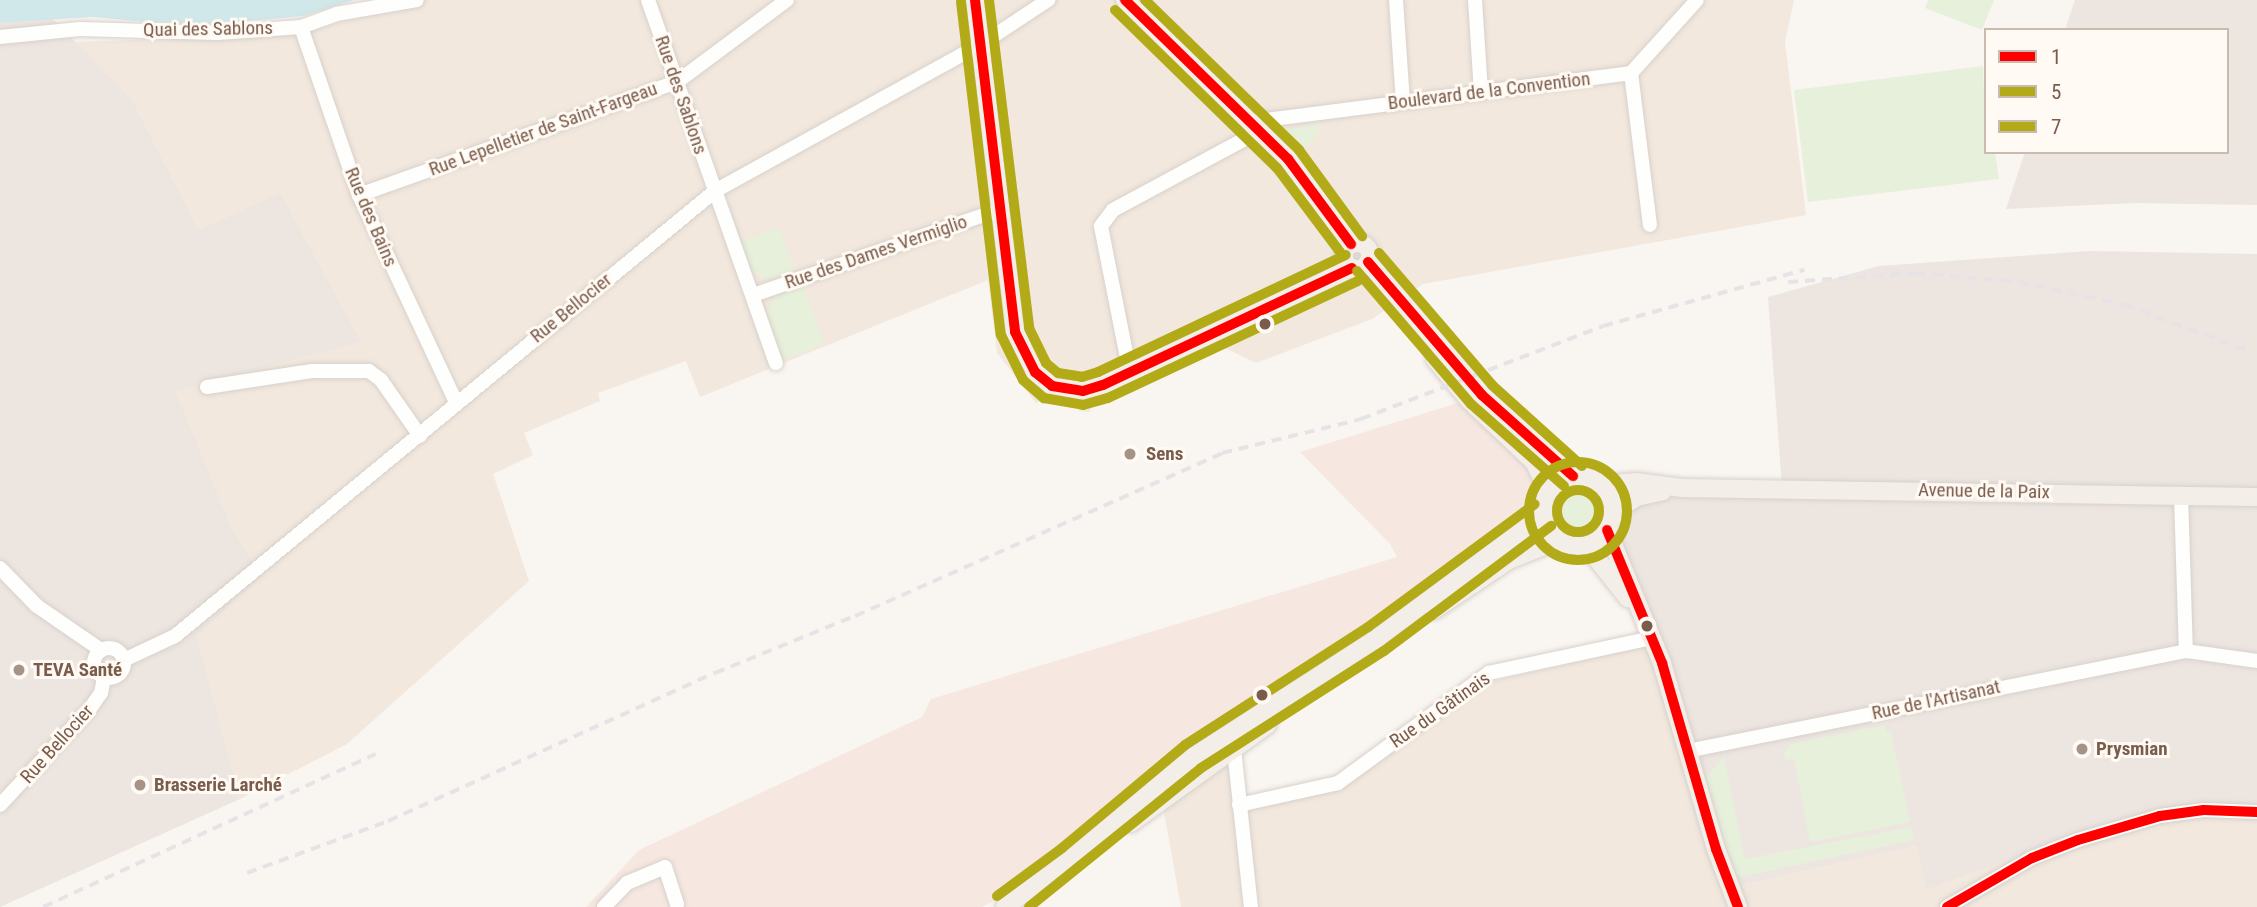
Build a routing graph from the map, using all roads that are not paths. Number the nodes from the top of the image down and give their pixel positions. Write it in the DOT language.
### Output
graph roads {
  1 [pos="417,0"];
  2 [pos="648,0"];
  3 [pos="787,0"];
  4 [pos="975,0"];
  5 [pos="1048,0"];
  6 [pos="1125,0"];
  7 [pos="1396,0"];
  8 [pos="1475,0"];
  9 [pos="1697,0"];
  10 [pos="300,27"];
  11 [pos="0,37"];
  12 [pos="980,45"];
  13 [pos="1631,73"];
  14 [pos="677,82"];
  15 [pos="1481,93"];
  16 [pos="1403,102"];
  17 [pos="1254,127"];
  18 [pos="715,191"];
  19 [pos="359,195"];
  20 [pos="999,210"];
  21 [pos="1650,225"];
  22 [pos="1359,266"];
  23 [pos="753,295"];
  24 [pos="776,362"];
  25 [pos="1130,373"];
  26 [pos="207,387"];
  27 [pos="456,402"];
  28 [pos="420,436"];
  29 [pos="1573,476"];
  30 [pos="1602,485"];
  31 [pos="1682,488"];
  32 [pos="1549,491"];
  33 [pos="2181,495"];
  34 [pos="2257,497"];
  35 [pos="1543,515"];
  36 [pos="1610,521"];
  37 [pos="1559,541"];
  38 [pos="1586,545"];
  39 [pos="0,568"];
  40 [pos="1641,615"];
  41 [pos="1652,638"];
  42 [pos="101,650"];
  43 [pos="2186,650"];
  44 [pos="124,660"];
  45 [pos="2257,662"];
  46 [pos="104,677"];
  47 [pos="1234,749"];
  48 [pos="1687,751"];
  49 [pos="0,805"];
  50 [pos="1239,805"];
  51 [pos="2257,812"];
  52 [pos="1071,859"];
  53 [pos="677,904"];
  54 [pos="1950,906"];
  55 [pos="604,907"];
  56 [pos="1005,907"];
  57 [pos="1251,907"];
  58 [pos="1738,907"];
  1 -- 10 [label="street, Quai des Sablons"];
  2 -- 14 [label="street, Rue des Sablons"];
  3 -- 14 [label="street, Rue Lepelletier de Saint-Fargeau"];
  4 -- 12 [label="main road"];
  5 -- 12 [label="street, Rue Bellocier"];
  6 -- 17 [label="main road"];
  7 -- 16 [label="street"];
  8 -- 15 [label="street"];
  9 -- 13 [label="street"];
  10 -- 11 [label="street, Quai des Sablons"];
  10 -- 19 [label="street, Rue des Bains"];
  12 -- 18 [label="street, Rue Bellocier"];
  12 -- 20 [label="main road"];
  13 -- 15 [label="street, Boulevard de la Convention"];
  13 -- 21 [label="street"];
  14 -- 18 [label="street, Rue des Sablons"];
  14 -- 19 [label="street, Rue Lepelletier de Saint-Fargeau"];
  15 -- 16 [label="street, Boulevard de la Convention"];
  16 -- 17 [label="street, Boulevard de la Convention"];
  17 -- 22 [label="main road"];
  17 -- 25 [label="street"];
  18 -- 23 [label="street"];
  18 -- 27 [label="street, Rue Bellocier"];
  19 -- 27 [label="street, Rue des Bains"];
  20 -- 23 [label="street, Rue des Dames Vermiglio"];
  20 -- 25 [label="main road"];
  22 -- 25 [label="main road"];
  22 -- 29 [label="main road"];
  22 -- 32 [label="main road"];
  23 -- 24 [label="street"];
  26 -- 28 [label="street"];
  27 -- 28 [label="street, Rue Bellocier"];
  28 -- 44 [label="street, Rue Bellocier"];
  29 -- 30 [label="main road"];
  29 -- 32 [label="main road"];
  30 -- 31 [label="main road"];
  30 -- 36 [label="main road"];
  31 -- 33 [label="main road, Avenue de la Paix"];
  31 -- 36 [label="main road"];
  32 -- 35 [label="main road"];
  33 -- 34 [label="main road, Avenue de la Paix"];
  33 -- 43 [label="street"];
  35 -- 37 [label="main road"];
  35 -- 52 [label="main road"];
  36 -- 38 [label="main road"];
  36 -- 40 [label="main road"];
  37 -- 38 [label="main road"];
  37 -- 47 [label="main road"];
  38 -- 40 [label="main road"];
  39 -- 42 [label="street"];
  40 -- 41 [label="main road"];
  41 -- 48 [label="main road"];
  41 -- 50 [label="street, Rue du Gâtinais"];
  42 -- 44 [label="street"];
  42 -- 46 [label="street"];
  43 -- 45 [label="street, Rue de l'Artisanat"];
  43 -- 48 [label="street, Rue de l'Artisanat"];
  44 -- 46 [label="street"];
  46 -- 49 [label="street, Rue Bellocier"];
  47 -- 50 [label="street"];
  47 -- 52 [label="main road"];
  48 -- 58 [label="main road"];
  50 -- 57 [label="street"];
  51 -- 54 [label="street"];
  52 -- 56 [label="main road"];
  53 -- 55 [label="street"];
}
